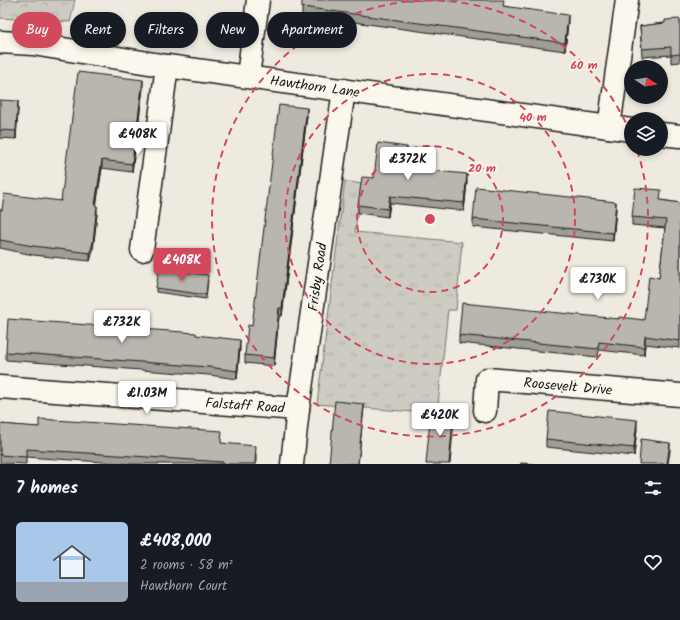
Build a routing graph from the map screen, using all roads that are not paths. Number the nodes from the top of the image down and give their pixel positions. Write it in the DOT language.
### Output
graph roads {
  1 [pos="258,0"];
  2 [pos="626,0"];
  3 [pos="0,42"];
  4 [pos="167,66"];
  5 [pos="248,76"];
  6 [pos="344,90"];
  7 [pos="609,127"];
  8 [pos="624,129"];
  9 [pos="668,135"];
  10 [pos="680,136"];
  11 [pos="142,250"];
  12 [pos="0,387"];
  13 [pos="680,395"];
  14 [pos="298,409"];
  15 [pos="485,411"];
  16 [pos="292,464"];
  1 -- 5 [label="street"];
  2 -- 7 [label="street"];
  3 -- 4 [label="street, Hawthorn Lane"];
  4 -- 5 [label="street, Hawthorn Lane"];
  4 -- 11 [label="street"];
  5 -- 6 [label="street, Hawthorn Lane"];
  6 -- 7 [label="street, Hawthorn Lane"];
  6 -- 14 [label="street, Frisby Road"];
  7 -- 8 [label="street, Hawthorn Lane"];
  9 -- 10 [label="street"];
  12 -- 14 [label="street, Falstaff Road"];
  13 -- 15 [label="street, Roosevelt Drive"];
  14 -- 16 [label="street, Frisby Road"];
}
